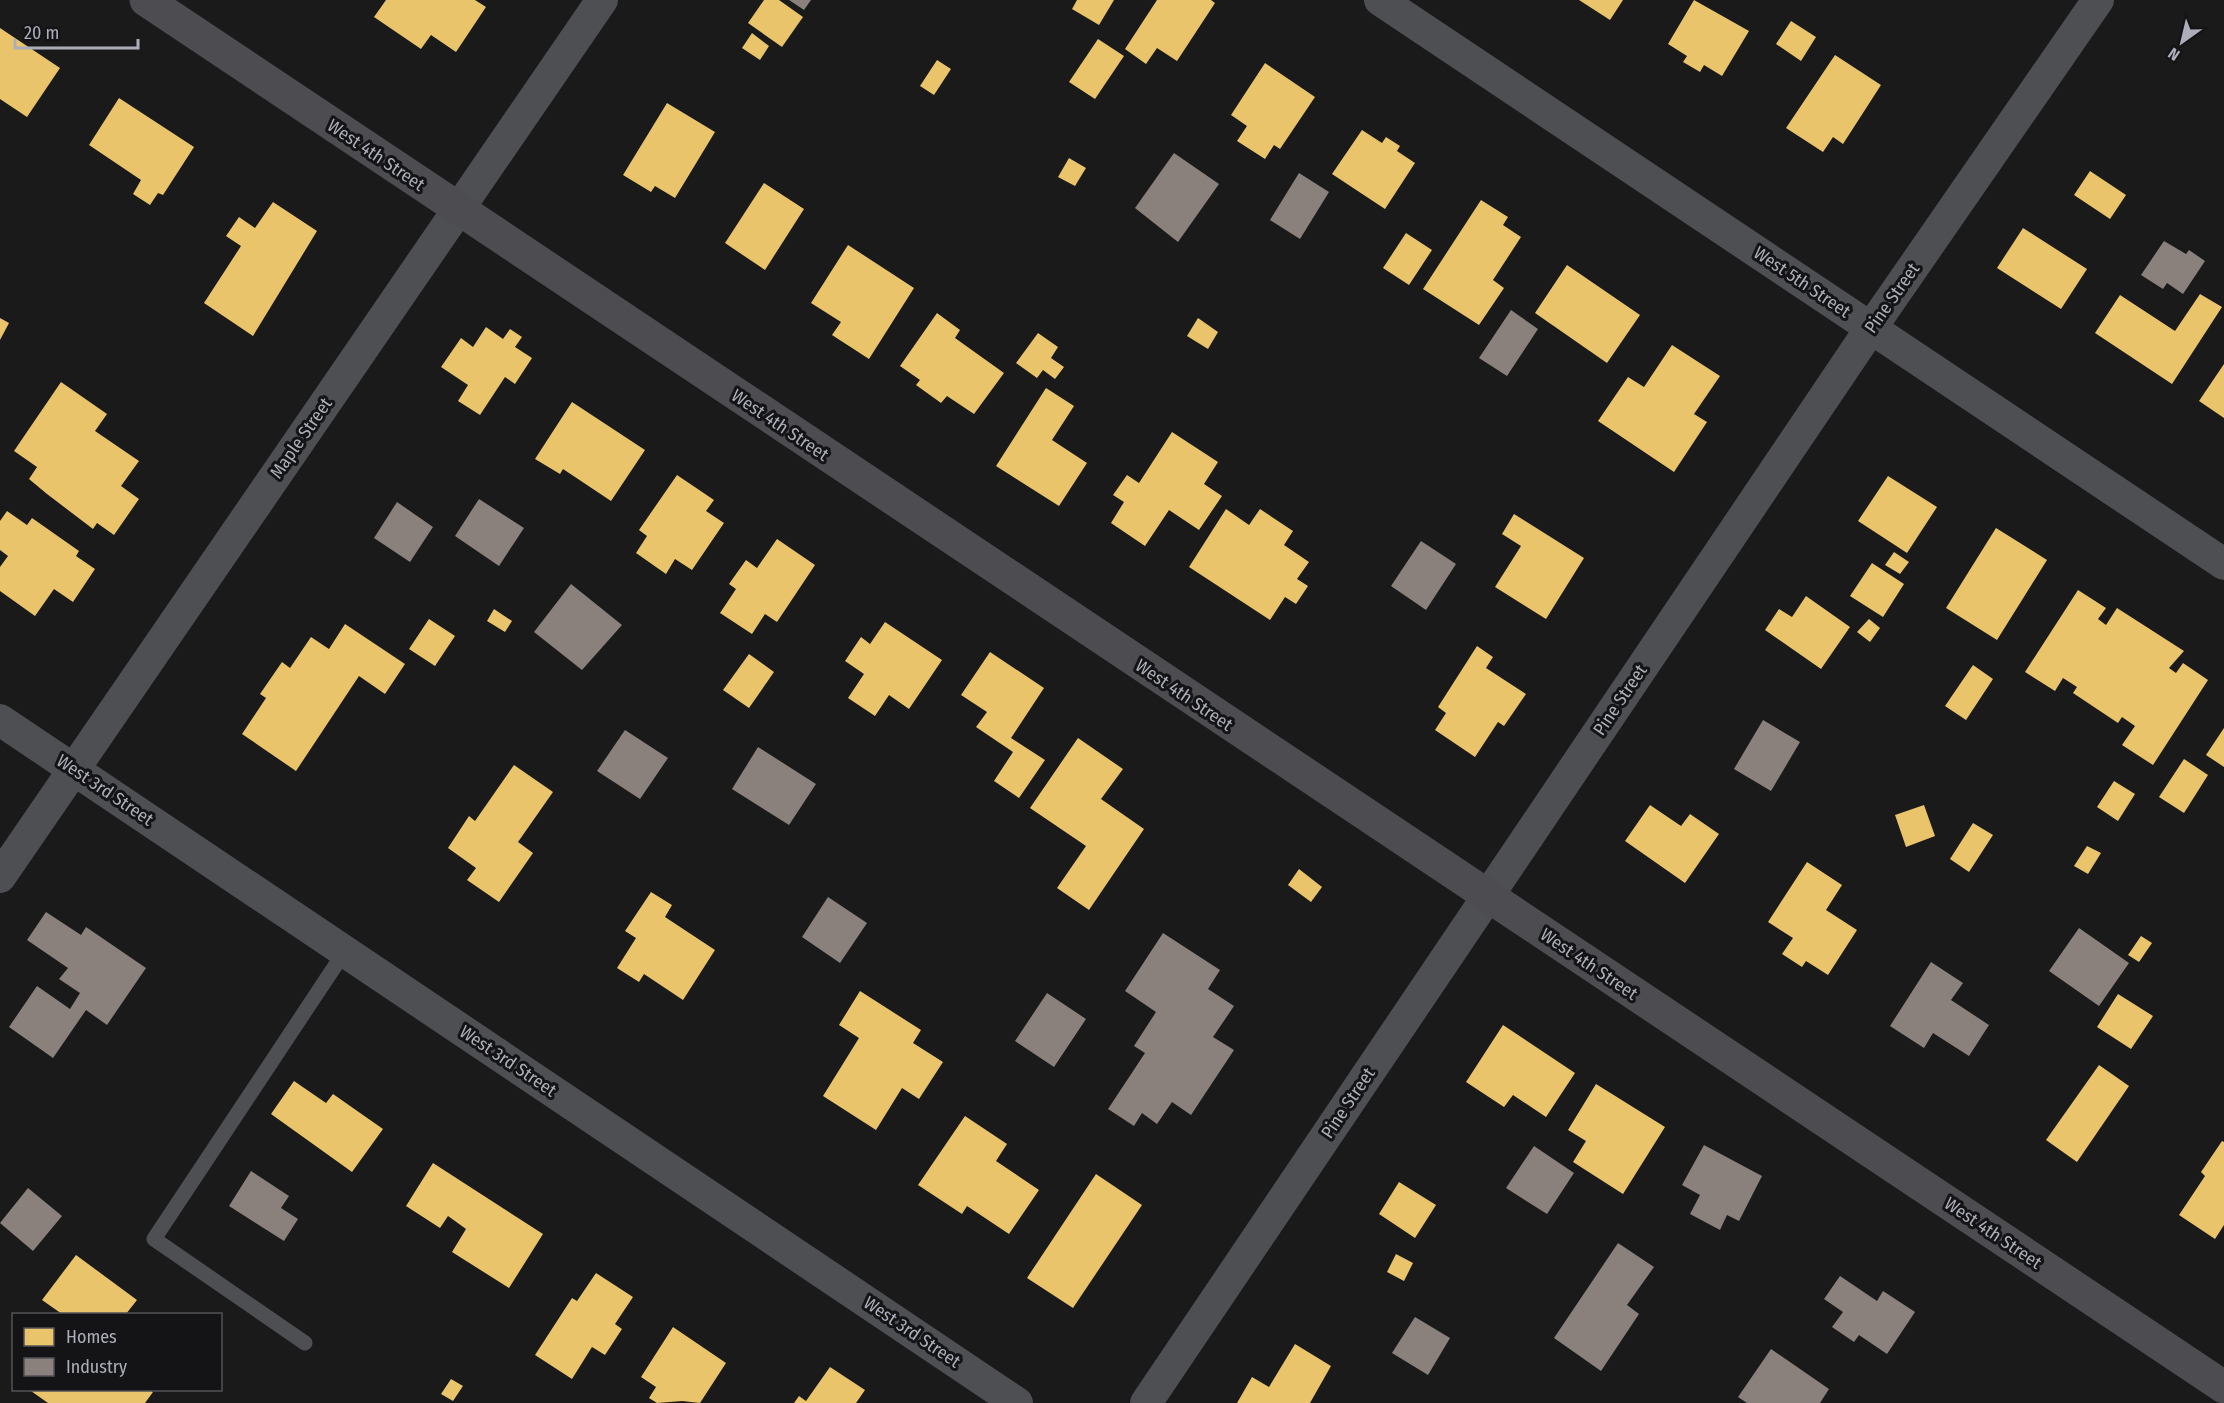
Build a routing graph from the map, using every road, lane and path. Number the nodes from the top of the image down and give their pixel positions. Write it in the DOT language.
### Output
graph roads {
  1 [pos="146,0"];
  2 [pos="602,0"];
  3 [pos="1380,0"];
  4 [pos="2098,0"];
  5 [pos="458,210"];
  6 [pos="1871,328"];
  7 [pos="2224,564"];
  8 [pos="0,720"];
  9 [pos="73,769"];
  10 [pos="0,877"];
  11 [pos="1488,897"];
  12 [pos="345,951"];
  13 [pos="305,1343"];
  14 [pos="2224,1387"];
  15 [pos="1017,1403"];
  16 [pos="1146,1403"];
  1 -- 5 [label="street, West 4th Street"];
  2 -- 5 [label="street, Maple Street"];
  3 -- 6 [label="street, West 5th Street"];
  4 -- 6 [label="street, Pine Street"];
  5 -- 9 [label="street, Maple Street"];
  5 -- 11 [label="street, West 4th Street"];
  6 -- 7 [label="street, West 5th Street"];
  6 -- 11 [label="street, Pine Street"];
  8 -- 9 [label="street, West 3rd Street"];
  9 -- 10 [label="street, Maple Street"];
  9 -- 12 [label="street, West 3rd Street"];
  11 -- 14 [label="street, West 4th Street"];
  11 -- 16 [label="street, Pine Street"];
  12 -- 13 [label="lane"];
  12 -- 15 [label="street, West 3rd Street"];
}
